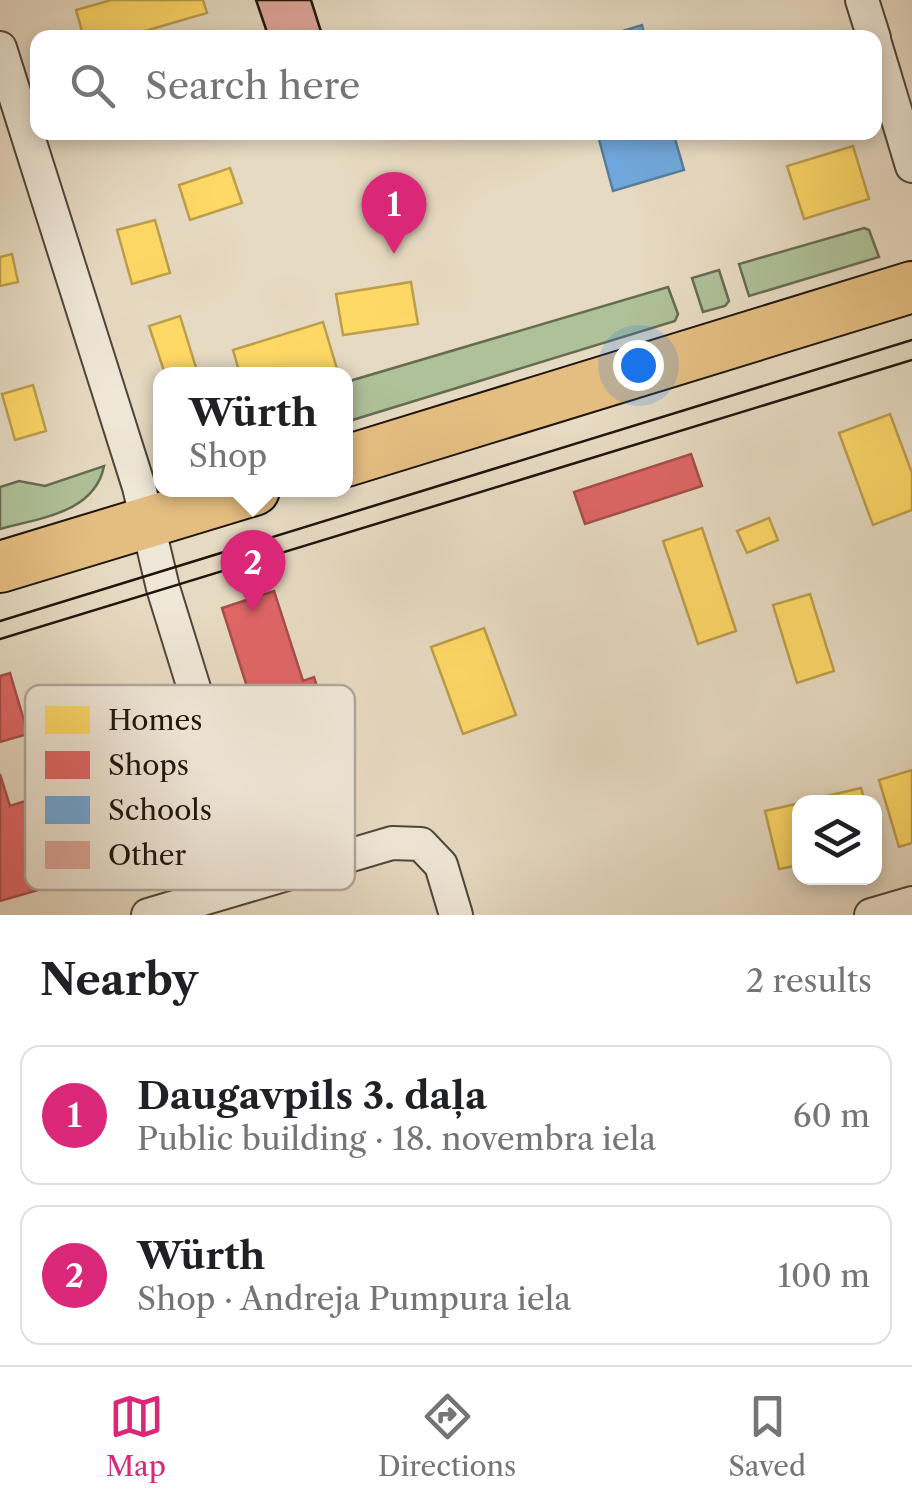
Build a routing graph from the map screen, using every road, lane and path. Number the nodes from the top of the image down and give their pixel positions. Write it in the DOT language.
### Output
graph roads {
  1 [pos="862,0"];
  2 [pos="871,30"];
  3 [pos="0,48"];
  4 [pos="882,66"];
  5 [pos="912,166"];
  6 [pos="912,287"];
  7 [pos="353,460"];
  8 [pos="231,497"];
  9 [pos="147,522"];
  10 [pos="0,567"];
  11 [pos="193,685"];
  12 [pos="355,853"];
  13 [pos="228,890"];
  14 [pos="912,902"];
  15 [pos="148,915"];
  16 [pos="456,915"];
  17 [pos="871,915"];
  1 -- 2 [label="street"];
  3 -- 9 [label="street"];
  4 -- 5 [label="street"];
  6 -- 7 [label="main road"];
  8 -- 9 [label="main road"];
  9 -- 10 [label="main road"];
  9 -- 11 [label="street"];
  12 -- 16 [label="street"];
  13 -- 15 [label="street"];
  14 -- 17 [label="street"];
}
